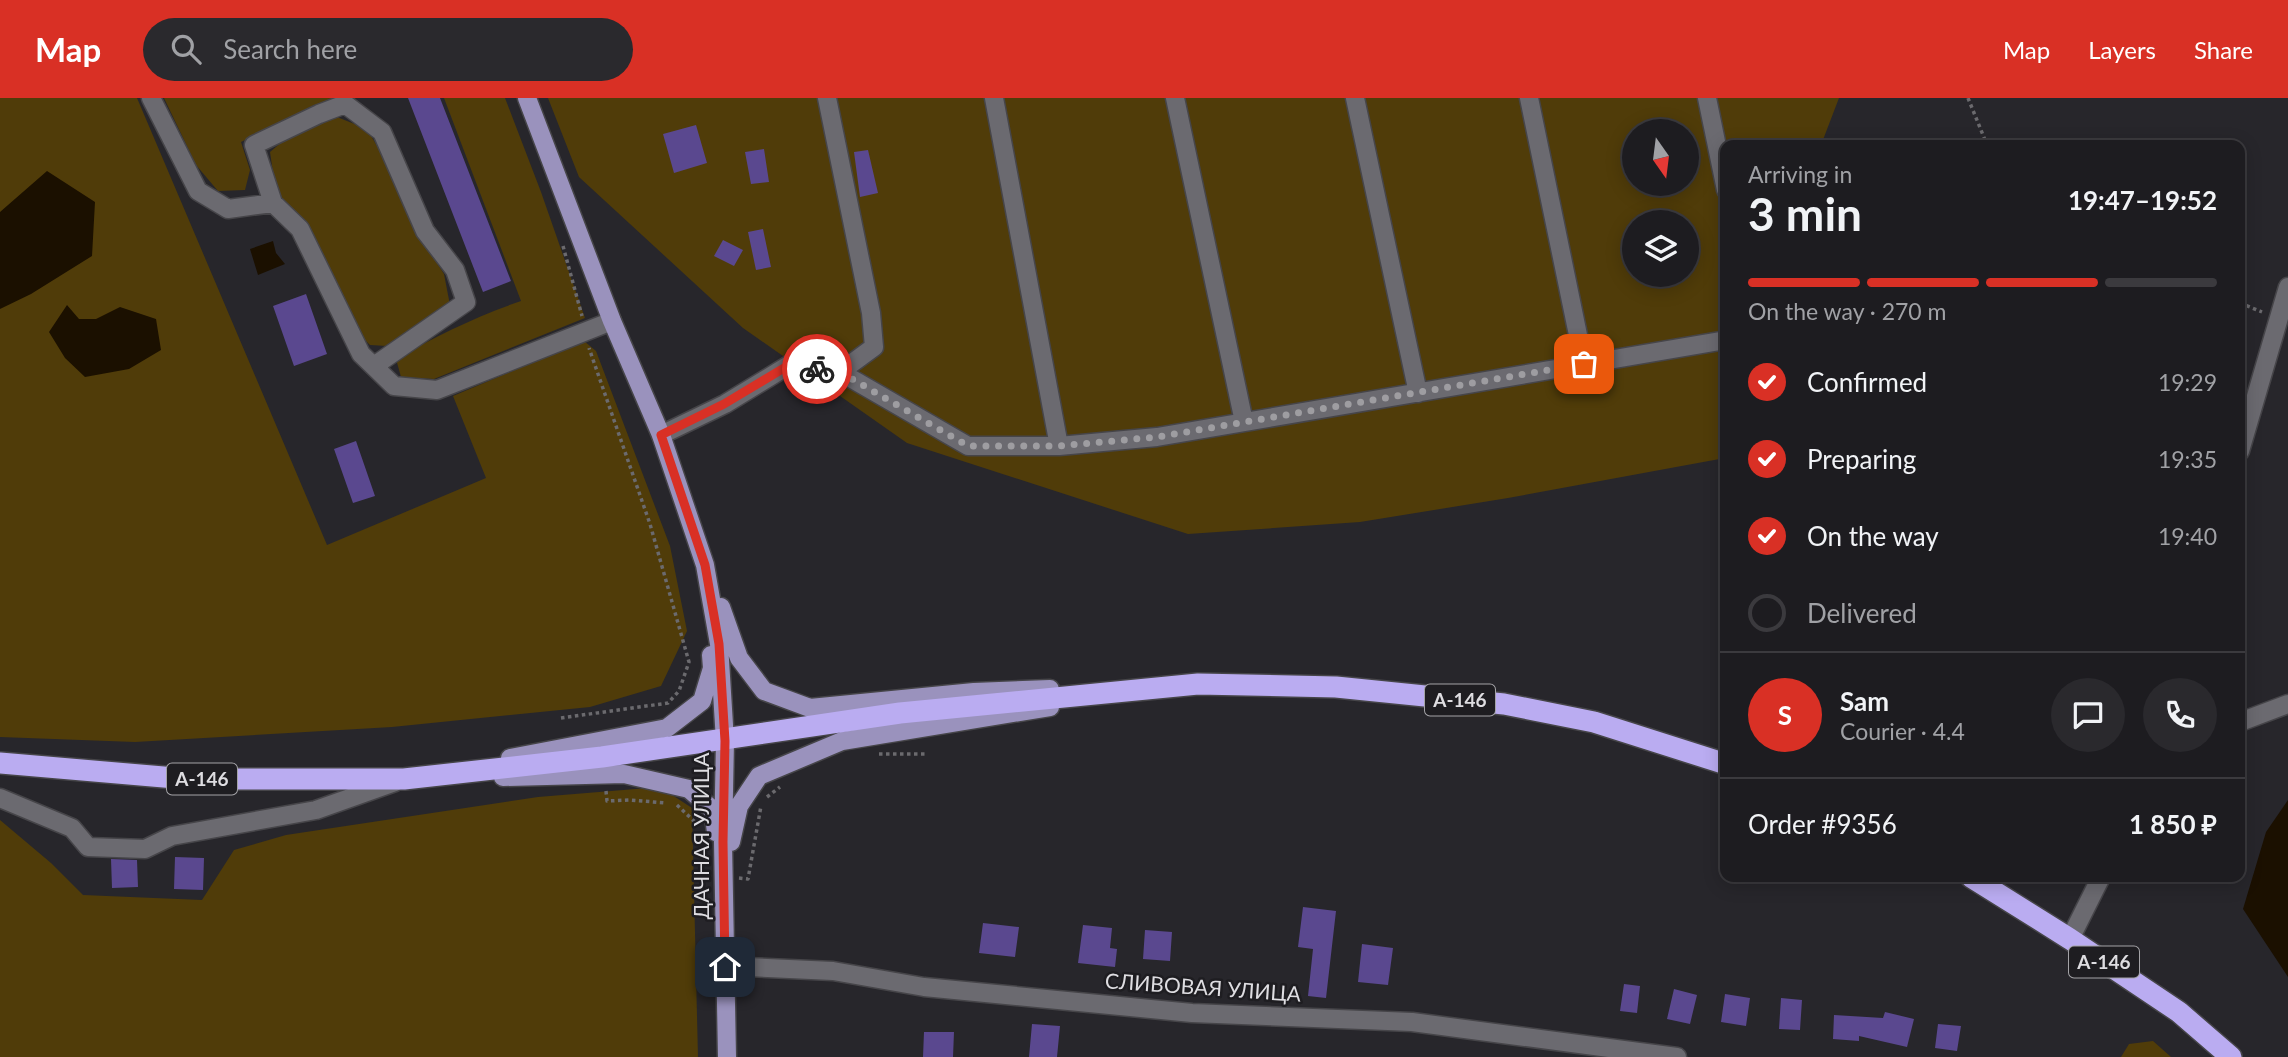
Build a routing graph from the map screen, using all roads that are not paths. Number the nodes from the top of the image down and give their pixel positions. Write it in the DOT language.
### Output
graph roads {
  1 [pos="151,98"];
  2 [pos="527,98"];
  3 [pos="827,98"];
  4 [pos="994,98"];
  5 [pos="1175,98"];
  6 [pos="1355,98"];
  7 [pos="1528,98"];
  8 [pos="1707,98"];
  9 [pos="1720,161"];
  10 [pos="273,203"];
  11 [pos="2288,287"];
  12 [pos="612,321"];
  13 [pos="1720,341"];
  14 [pos="1584,364"];
  15 [pos="374,366"];
  16 [pos="840,372"];
  17 [pos="1418,393"];
  18 [pos="1244,422"];
  19 [pos="661,435"];
  20 [pos="2245,435"];
  21 [pos="1059,446"];
  22 [pos="705,565"];
  23 [pos="1198,684"];
  24 [pos="2288,704"];
  25 [pos="2245,720"];
  26 [pos="725,741"];
  27 [pos="1720,762"];
  28 [pos="0,763"];
  29 [pos="404,779"];
  30 [pos="0,798"];
  31 [pos="723,876"];
  32 [pos="1979,882"];
  33 [pos="2098,882"];
  34 [pos="2070,939"];
  35 [pos="725,967"];
  36 [pos="727,1057"];
  37 [pos="1677,1057"];
  38 [pos="2231,1057"];
  1 -- 10 [label="street"];
  2 -- 12 [label="main road"];
  3 -- 16 [label="street"];
  4 -- 21 [label="street"];
  5 -- 18 [label="street"];
  6 -- 17 [label="street"];
  7 -- 14 [label="street"];
  8 -- 9 [label="street"];
  10 -- 15 [label="street"];
  10 -- 15 [label="street"];
  11 -- 20 [label="street"];
  12 -- 15 [label="street"];
  12 -- 19 [label="main road"];
  13 -- 14 [label="street"];
  14 -- 17 [label="street"];
  16 -- 19 [label="street"];
  16 -- 21 [label="street"];
  17 -- 18 [label="street"];
  18 -- 21 [label="street"];
  19 -- 22 [label="main road"];
  22 -- 23 [label="main road"];
  22 -- 26 [label="main road, ДАЧНАЯ УЛИЦА"];
  22 -- 29 [label="main road"];
  23 -- 26 [label="highway, А-146"];
  23 -- 27 [label="highway, А-146"];
  23 -- 31 [label="main road"];
  24 -- 25 [label="street"];
  26 -- 29 [label="highway, А-146"];
  26 -- 31 [label="main road, ДАЧНАЯ УЛИЦА"];
  28 -- 29 [label="highway, А-146"];
  29 -- 30 [label="street"];
  29 -- 31 [label="main road"];
  31 -- 35 [label="main road, ДАЧНАЯ УЛИЦА"];
  32 -- 34 [label="highway, А-146"];
  33 -- 34 [label="street"];
  34 -- 38 [label="highway, А-146"];
  35 -- 36 [label="main road, ДАЧНАЯ УЛИЦА"];
  35 -- 37 [label="street, СЛИВОВАЯ УЛИЦА"];
}
